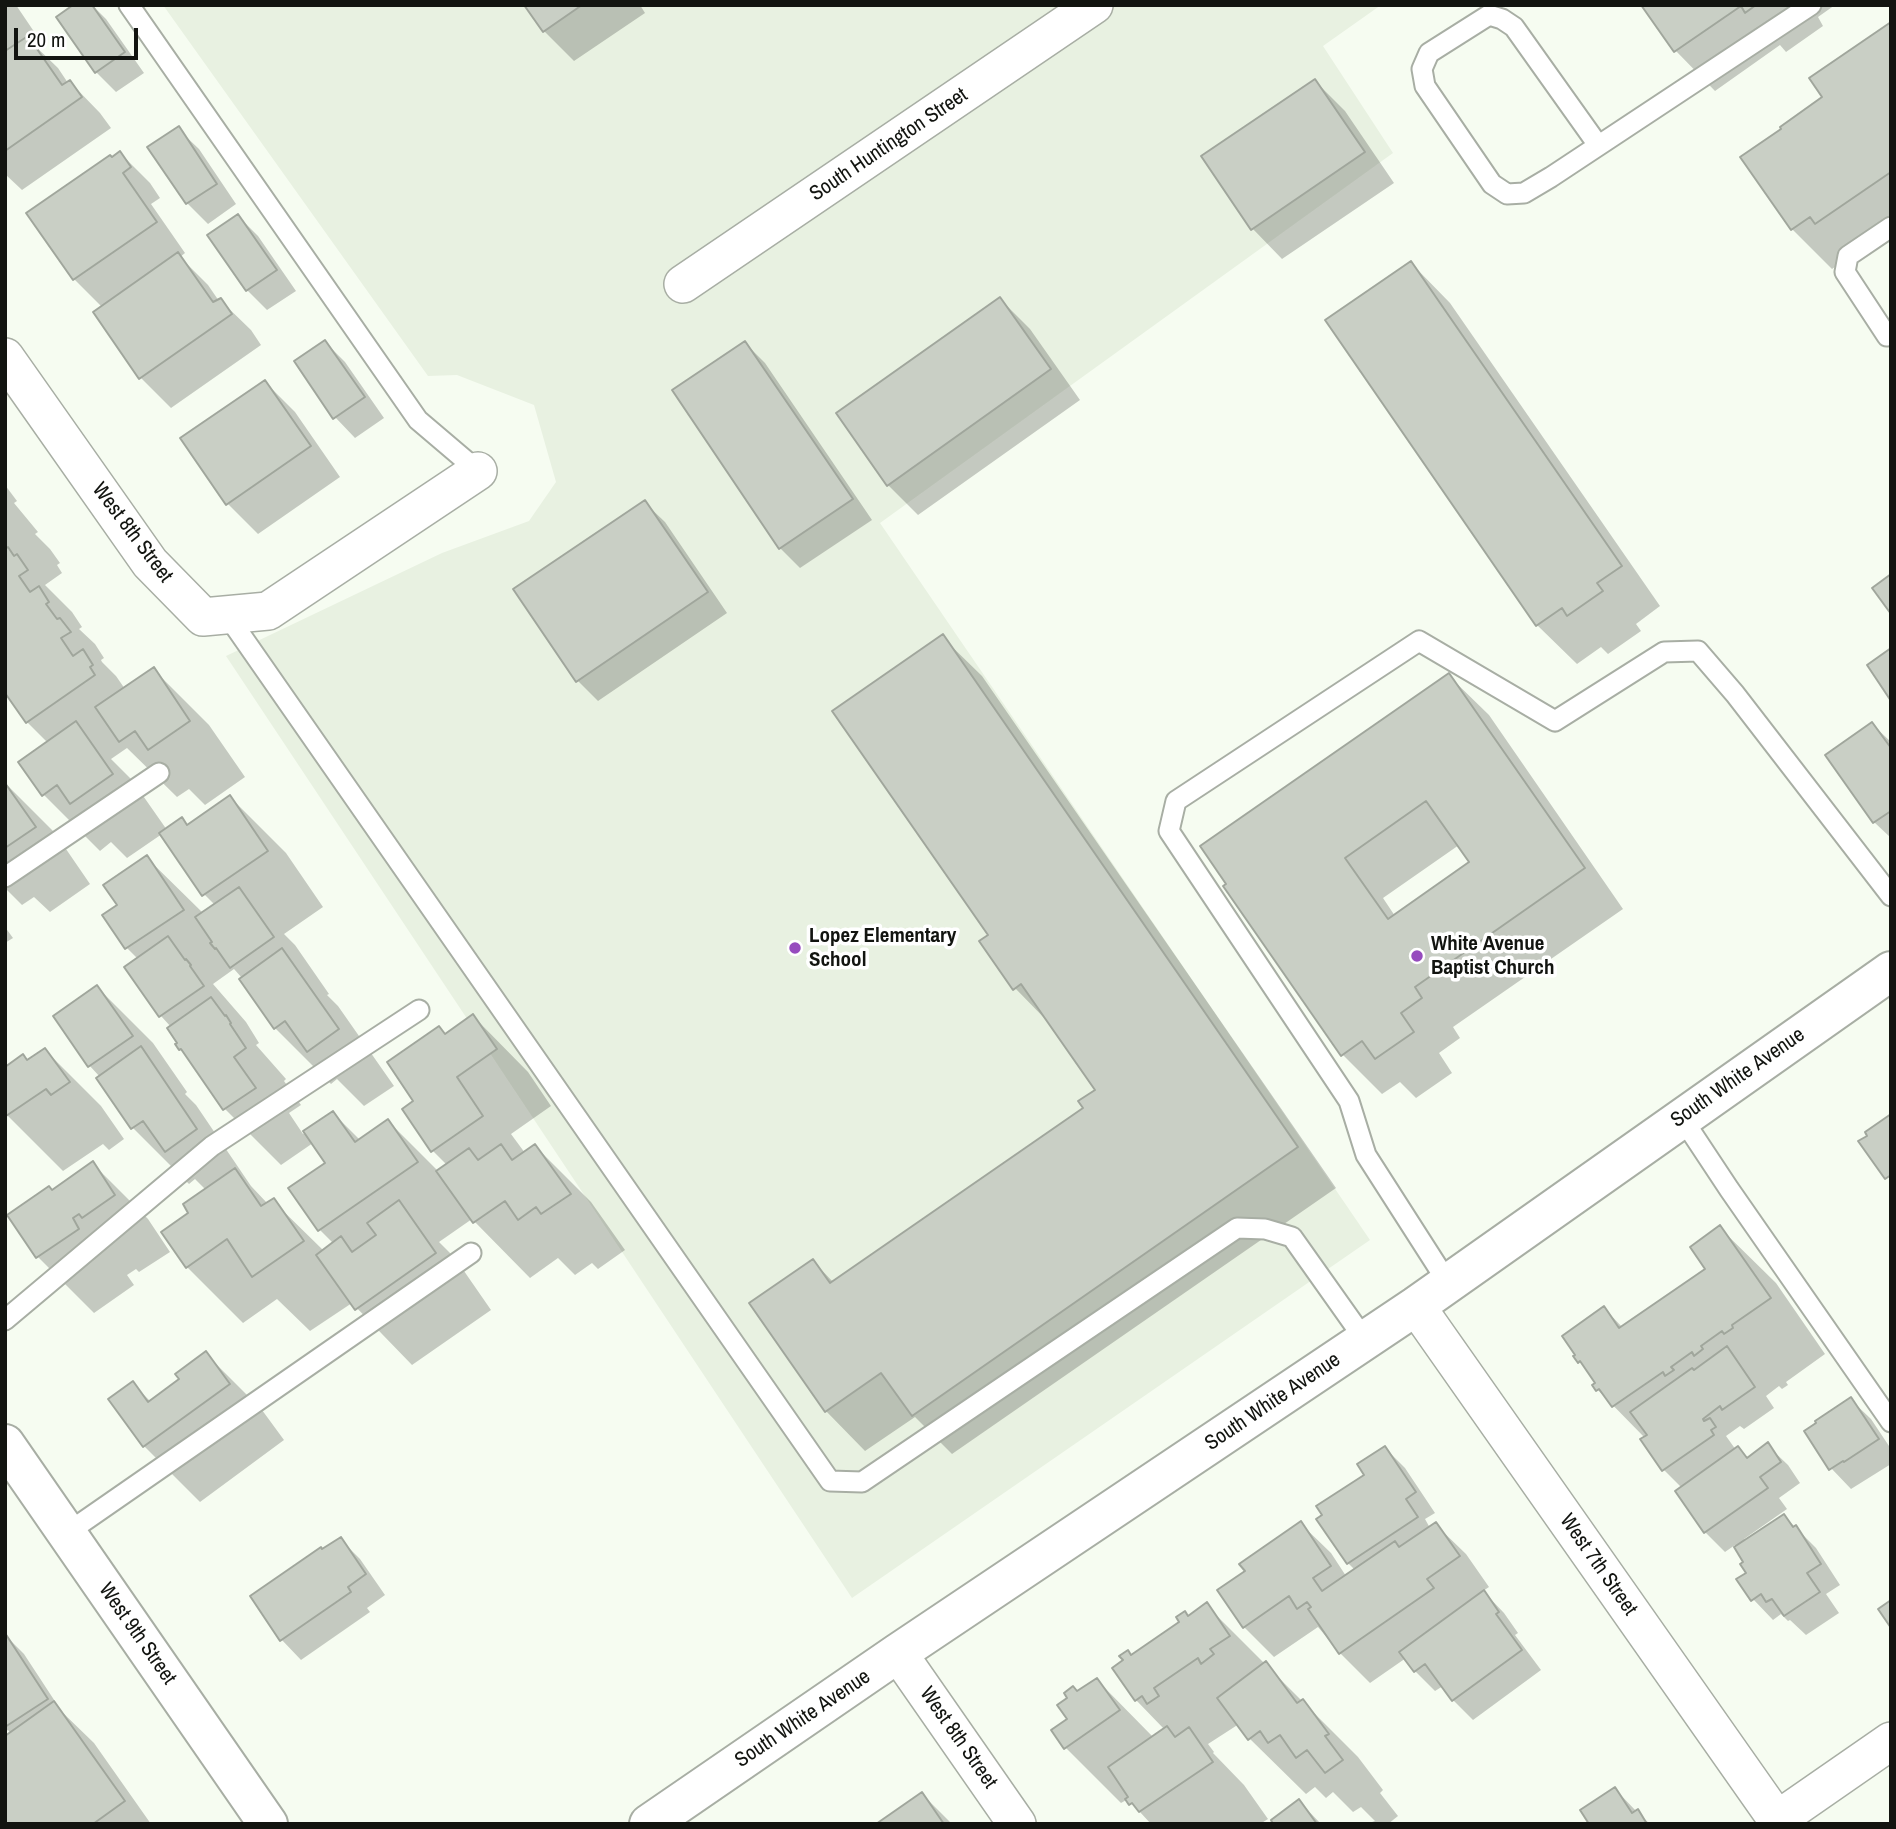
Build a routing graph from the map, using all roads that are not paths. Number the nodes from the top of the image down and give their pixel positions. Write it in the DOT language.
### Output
graph roads {
  1 [pos="129,5"];
  2 [pos="1094,5"];
  3 [pos="1811,5"];
  4 [pos="1598,145"];
  5 [pos="1891,228"];
  6 [pos="684,284"];
  7 [pos="1891,335"];
  8 [pos="5,357"];
  9 [pos="478,471"];
  10 [pos="227,615"];
  11 [pos="159,773"];
  12 [pos="5,877"];
  13 [pos="1891,896"];
  14 [pos="1891,971"];
  15 [pos="419,1010"];
  16 [pos="1682,1118"];
  17 [pos="471,1253"];
  18 [pos="1448,1283"];
  19 [pos="1416,1306"];
  20 [pos="5,1320"];
  21 [pos="1365,1340"];
  22 [pos="1891,1422"];
  23 [pos="11,1465"];
  24 [pos="68,1533"];
  25 [pos="898,1653"];
  26 [pos="1891,1741"];
  27 [pos="1778,1822"];
  28 [pos="268,1824"];
  29 [pos="649,1824"];
  30 [pos="1017,1824"];
  1 -- 9 [label="lane"];
  2 -- 6 [label="street, South Huntington Street"];
  3 -- 4 [label="lane"];
  4 -- 4 [label="lane"];
  5 -- 7 [label="lane"];
  8 -- 10 [label="street, West 8th Street"];
  9 -- 10 [label="street, West 8th Street"];
  10 -- 21 [label="lane"];
  11 -- 12 [label="lane"];
  13 -- 18 [label="lane"];
  14 -- 16 [label="street, South White Avenue"];
  15 -- 20 [label="lane"];
  16 -- 18 [label="street, South White Avenue"];
  16 -- 22 [label="lane"];
  17 -- 24 [label="lane"];
  18 -- 19 [label="street, South White Avenue"];
  19 -- 21 [label="street, South White Avenue"];
  19 -- 27 [label="street, West 7th Street"];
  21 -- 25 [label="street, South White Avenue"];
  23 -- 24 [label="street, West 9th Street"];
  24 -- 28 [label="street, West 9th Street"];
  25 -- 29 [label="street, South White Avenue"];
  25 -- 30 [label="street, West 8th Street"];
  26 -- 27 [label="street"];
}
